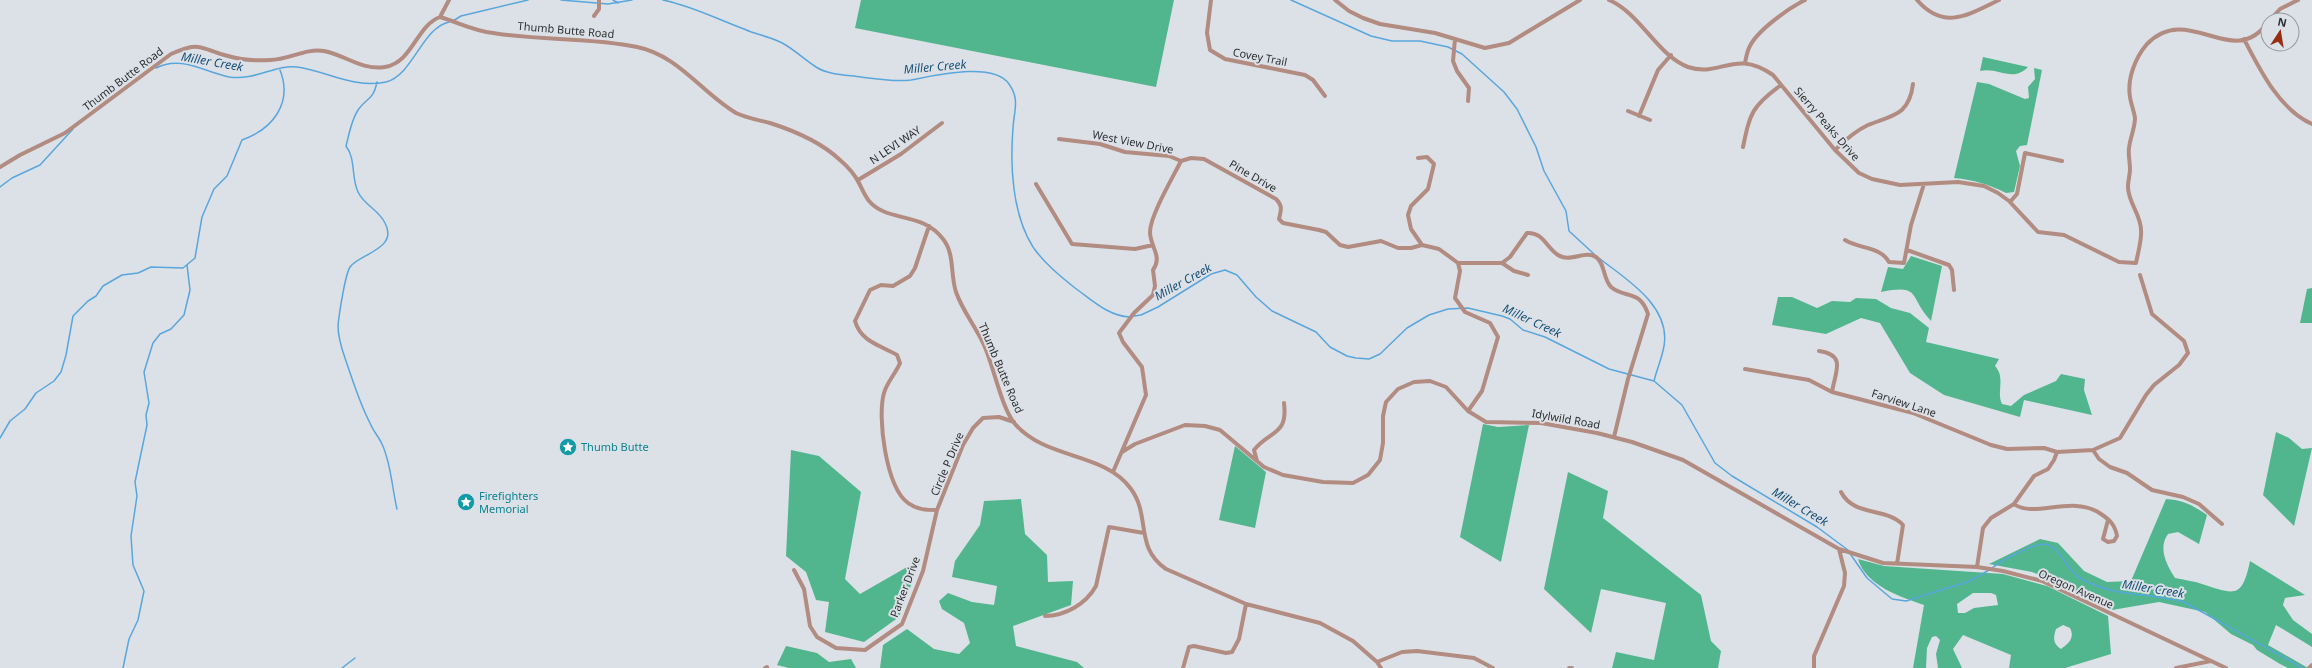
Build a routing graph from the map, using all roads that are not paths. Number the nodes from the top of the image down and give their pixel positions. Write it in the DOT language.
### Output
graph roads {
  1 [pos="449,0"];
  2 [pos="599,0"];
  3 [pos="1211,0"];
  4 [pos="1335,0"];
  5 [pos="1580,0"];
  6 [pos="1609,0"];
  7 [pos="1805,0"];
  8 [pos="1917,0"];
  9 [pos="1999,0"];
  10 [pos="2298,0"];
  11 [pos="2278,12"];
  12 [pos="594,16"];
  13 [pos="440,17"];
  14 [pos="2260,30"];
  15 [pos="1456,39"];
  16 [pos="2244,39"];
  17 [pos="1671,55"];
  18 [pos="1745,63"];
  19 [pos="1913,84"];
  20 [pos="1781,85"];
  21 [pos="1325,96"];
  22 [pos="1468,101"];
  23 [pos="1628,111"];
  24 [pos="1639,116"];
  25 [pos="1650,120"];
  26 [pos="942,123"];
  27 [pos="2312,124"];
  28 [pos="1058,139"];
  29 [pos="1743,147"];
  30 [pos="1835,150"];
  31 [pos="1418,158"];
  32 [pos="1180,161"];
  33 [pos="2062,161"];
  34 [pos="0,168"];
  35 [pos="858,180"];
  36 [pos="1036,184"];
  37 [pos="1924,184"];
  38 [pos="2010,202"];
  39 [pos="929,226"];
  40 [pos="1845,240"];
  41 [pos="1153,245"];
  42 [pos="1422,245"];
  43 [pos="1907,250"];
  44 [pos="1458,263"];
  45 [pos="1502,263"];
  46 [pos="1528,275"];
  47 [pos="2140,275"];
  48 [pos="1954,290"];
  49 [pos="1819,351"];
  50 [pos="1745,369"];
  51 [pos="1832,392"];
  52 [pos="1284,403"];
  53 [pos="1468,411"];
  54 [pos="1014,422"];
  55 [pos="1614,437"];
  56 [pos="2093,450"];
  57 [pos="1122,452"];
  58 [pos="2057,452"];
  59 [pos="1257,461"];
  60 [pos="1113,472"];
  61 [pos="1841,492"];
  62 [pos="2014,504"];
  63 [pos="937,510"];
  64 [pos="2108,520"];
  65 [pos="2222,524"];
  66 [pos="1144,533"];
  67 [pos="1839,549"];
  68 [pos="1898,564"];
  69 [pos="1977,567"];
  70 [pos="794,570"];
  71 [pos="1246,604"];
  72 [pos="1044,616"];
  73 [pos="2211,661"];
  74 [pos="1377,662"];
  75 [pos="2312,665"];
  76 [pos="1183,668"];
  77 [pos="1381,668"];
  78 [pos="1493,668"];
  79 [pos="1569,668"];
  80 [pos="1572,668"];
  81 [pos="1814,668"];
  82 [pos="2176,668"];
  83 [pos="2226,668"];
  84 [pos="2309,668"];
  1 -- 13 [label="street"];
  2 -- 12 [label="street"];
  3 -- 21 [label="street, Covey Trail"];
  4 -- 15 [label="street"];
  5 -- 15 [label="street"];
  6 -- 17 [label="street, Sierry Peaks Drive"];
  7 -- 18 [label="street"];
  8 -- 9 [label="street"];
  10 -- 11 [label="street"];
  13 -- 34 [label="street, Thumb Butte Road"];
  13 -- 35 [label="street, Thumb Butte Road"];
  14 -- 16 [label="street"];
  15 -- 22 [label="street"];
  16 -- 27 [label="street"];
  16 -- 38 [label="street, Sierry Peaks Drive"];
  17 -- 18 [label="street, Sierry Peaks Drive"];
  17 -- 24 [label="street"];
  18 -- 20 [label="street, Sierry Peaks Drive"];
  19 -- 30 [label="street"];
  20 -- 29 [label="street"];
  20 -- 30 [label="street, Sierry Peaks Drive"];
  23 -- 24 [label="street"];
  24 -- 25 [label="street"];
  26 -- 35 [label="street, N LEVI WAY"];
  28 -- 32 [label="street, West View Drive"];
  30 -- 37 [label="street, Sierry Peaks Drive"];
  31 -- 42 [label="street"];
  32 -- 41 [label="street"];
  32 -- 42 [label="street, Pine Drive"];
  33 -- 38 [label="street"];
  35 -- 39 [label="street, Thumb Butte Road"];
  36 -- 41 [label="street"];
  37 -- 38 [label="street, Sierry Peaks Drive"];
  37 -- 43 [label="street"];
  39 -- 54 [label="street, Thumb Butte Road"];
  39 -- 63 [label="street, Circle P Drive"];
  40 -- 43 [label="street"];
  41 -- 57 [label="street"];
  42 -- 44 [label="street, Pine Drive"];
  43 -- 48 [label="street"];
  44 -- 45 [label="street"];
  44 -- 53 [label="street"];
  45 -- 46 [label="street"];
  45 -- 55 [label="street"];
  47 -- 56 [label="street"];
  49 -- 51 [label="street"];
  50 -- 51 [label="street, Farview Lane"];
  51 -- 58 [label="street, Farview Lane"];
  52 -- 59 [label="street"];
  53 -- 55 [label="street, Idylwild Road"];
  53 -- 59 [label="street, Idylwild Road"];
  54 -- 60 [label="street, Thumb Butte Road"];
  54 -- 63 [label="street, Circle P Drive"];
  55 -- 67 [label="street, Idylwild Road"];
  56 -- 58 [label="street, Farview Lane"];
  56 -- 65 [label="street"];
  57 -- 59 [label="street, Idylwild Road"];
  57 -- 60 [label="street"];
  58 -- 62 [label="street"];
  60 -- 66 [label="street, Thumb Butte Road"];
  61 -- 68 [label="street"];
  62 -- 64 [label="street"];
  62 -- 69 [label="street"];
  63 -- 70 [label="street, Parker Drive"];
  64 -- 64 [label="street"];
  66 -- 71 [label="street, Thumb Butte Road"];
  66 -- 72 [label="street"];
  67 -- 68 [label="street, Oregon Avenue"];
  67 -- 81 [label="street"];
  68 -- 69 [label="street, Oregon Avenue"];
  69 -- 73 [label="street, Oregon Avenue"];
  71 -- 74 [label="street, Thumb Butte Road"];
  71 -- 76 [label="street"];
  73 -- 82 [label="street"];
  73 -- 83 [label="street, Oregon Avenue"];
  74 -- 77 [label="street, Thumb Butte Road"];
  74 -- 78 [label="street"];
  75 -- 84 [label="street"];
  79 -- 80 [label="street"];
}
